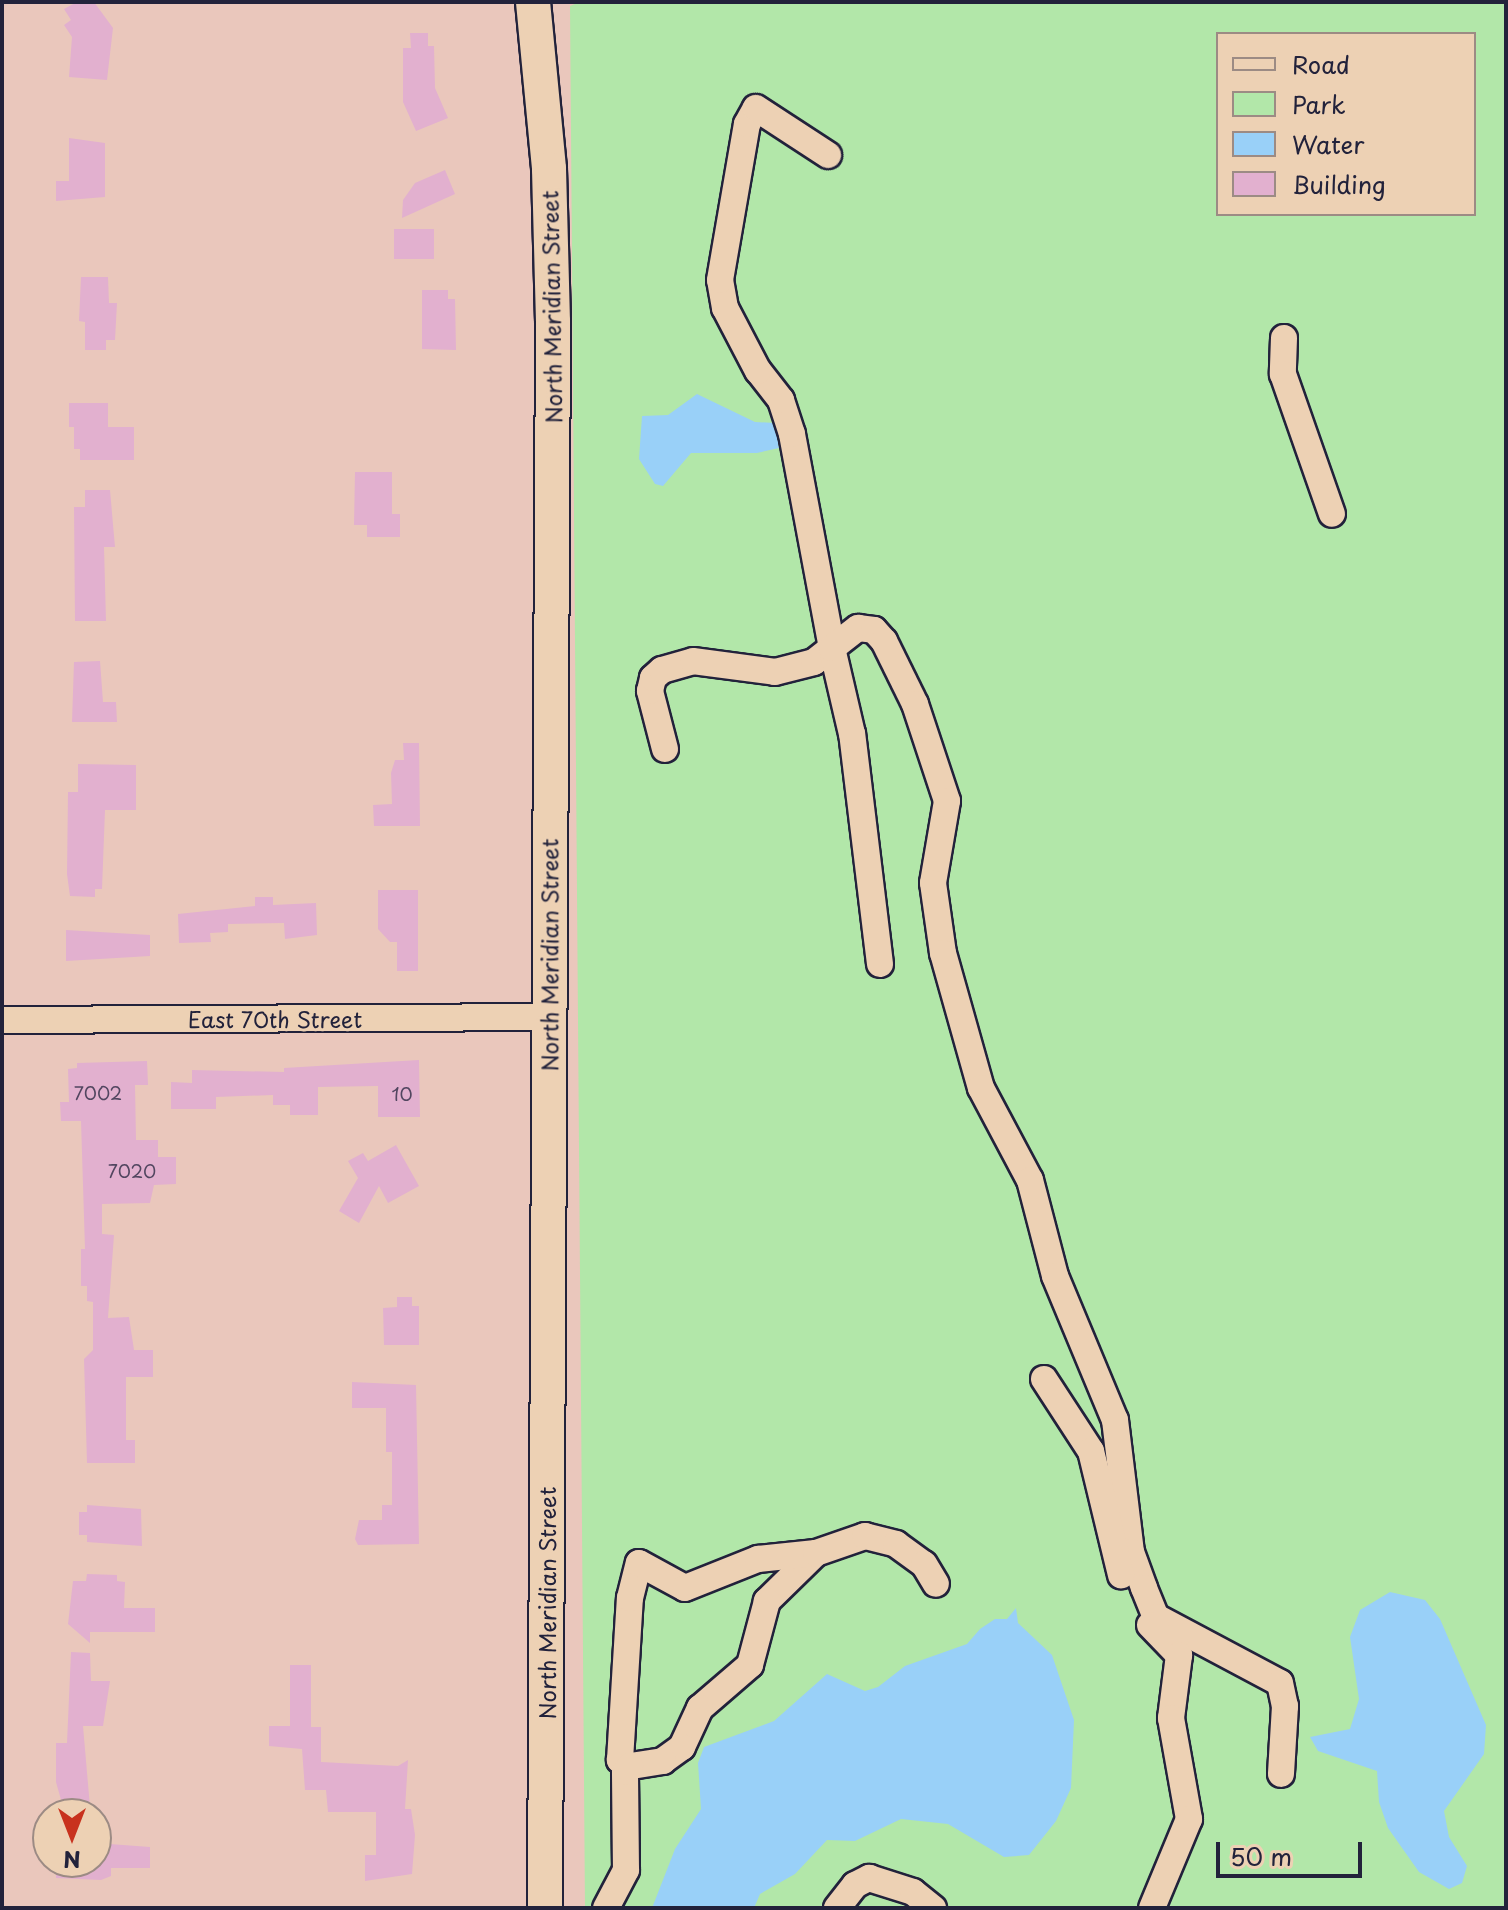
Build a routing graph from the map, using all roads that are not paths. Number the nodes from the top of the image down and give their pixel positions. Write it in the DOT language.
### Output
graph roads {
  1 [pos="533,2"];
  2 [pos="828,155"];
  3 [pos="1284,338"];
  4 [pos="1332,514"];
  5 [pos="832,648"];
  6 [pos="665,749"];
  7 [pos="880,964"];
  8 [pos="549,1017"];
  9 [pos="2,1020"];
  10 [pos="1044,1379"];
  11 [pos="816,1553"];
  12 [pos="936,1584"];
  13 [pos="630,1766"];
  14 [pos="1281,1774"];
  15 [pos="545,1908"];
  16 [pos="606,1908"];
  17 [pos="837,1908"];
  18 [pos="933,1908"];
  19 [pos="1152,1908"];
  1 -- 8 [label="main road, North Meridian Street"];
  2 -- 5 [label="street"];
  3 -- 4 [label="street"];
  5 -- 6 [label="street"];
  5 -- 7 [label="street"];
  5 -- 14 [label="street"];
  8 -- 9 [label="street, East 70th Street"];
  8 -- 15 [label="main road, North Meridian Street"];
  10 -- 19 [label="street"];
  11 -- 12 [label="street"];
  11 -- 13 [label="street"];
  11 -- 13 [label="street"];
  13 -- 16 [label="street"];
  17 -- 18 [label="street"];
}
